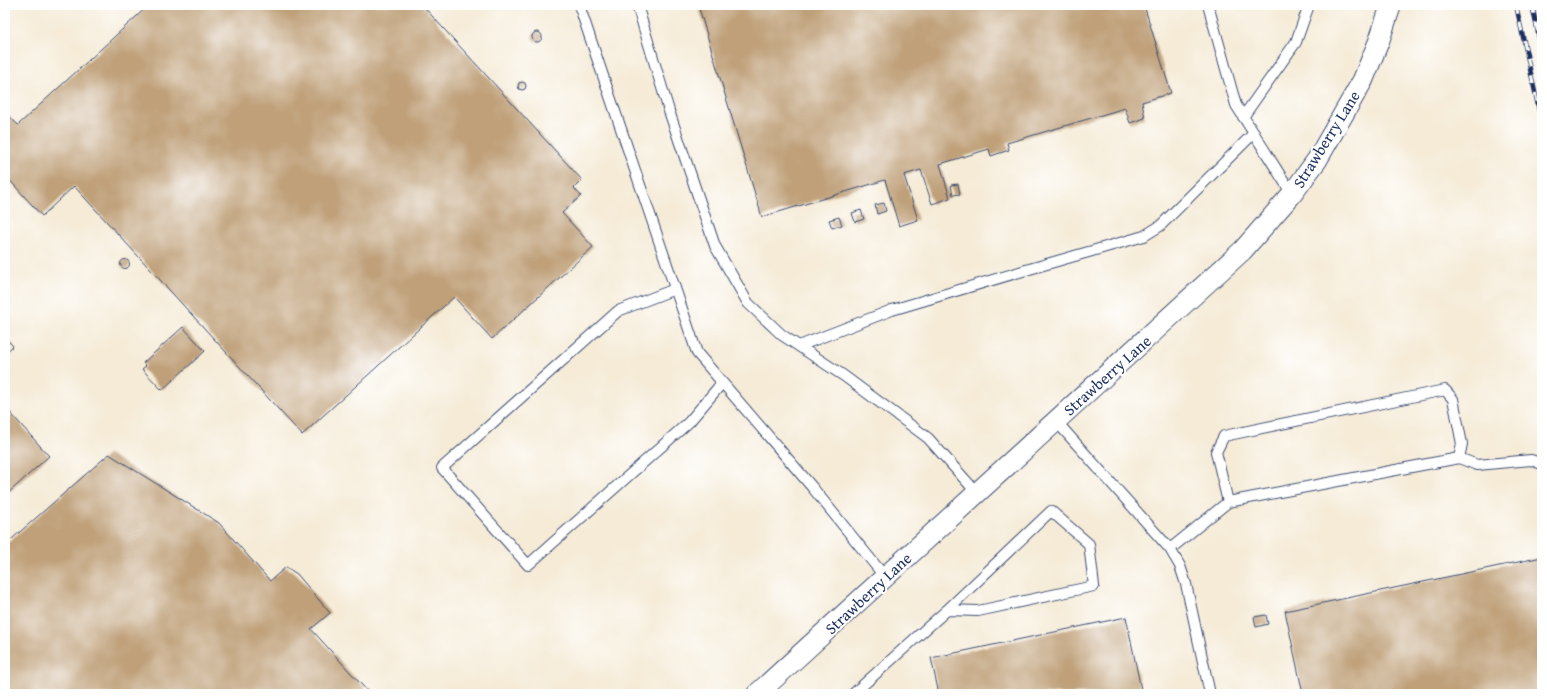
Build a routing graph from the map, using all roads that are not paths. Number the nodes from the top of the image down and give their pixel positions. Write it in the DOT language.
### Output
graph roads {
  1 [pos="579,5"];
  2 [pos="638,5"];
  3 [pos="1208,5"];
  4 [pos="1309,5"];
  5 [pos="1391,5"];
  6 [pos="1243,117"];
  7 [pos="1254,133"];
  8 [pos="1292,194"];
  9 [pos="675,289"];
  10 [pos="799,346"];
  11 [pos="722,383"];
  12 [pos="1056,421"];
  13 [pos="1458,458"];
  14 [pos="1542,464"];
  15 [pos="977,493"];
  16 [pos="1228,502"];
  17 [pos="1170,550"];
  18 [pos="885,577"];
  19 [pos="947,610"];
  20 [pos="757,694"];
  21 [pos="853,694"];
  22 [pos="1210,694"];
  1 -- 9 [label="lane"];
  2 -- 10 [label="lane"];
  3 -- 6 [label="lane"];
  4 -- 6 [label="lane"];
  5 -- 8 [label="street, Strawberry Lane"];
  6 -- 7 [label="lane"];
  7 -- 8 [label="lane"];
  7 -- 10 [label="lane"];
  8 -- 12 [label="street, Strawberry Lane"];
  9 -- 11 [label="lane"];
  9 -- 11 [label="lane"];
  10 -- 15 [label="lane"];
  11 -- 18 [label="lane"];
  12 -- 15 [label="street, Strawberry Lane"];
  12 -- 17 [label="lane"];
  13 -- 14 [label="lane"];
  13 -- 16 [label="lane"];
  13 -- 16 [label="lane"];
  15 -- 18 [label="street, Strawberry Lane"];
  16 -- 17 [label="lane"];
  17 -- 22 [label="lane"];
  18 -- 20 [label="street, Strawberry Lane"];
  19 -- 19 [label="lane"];
  19 -- 21 [label="lane"];
}
